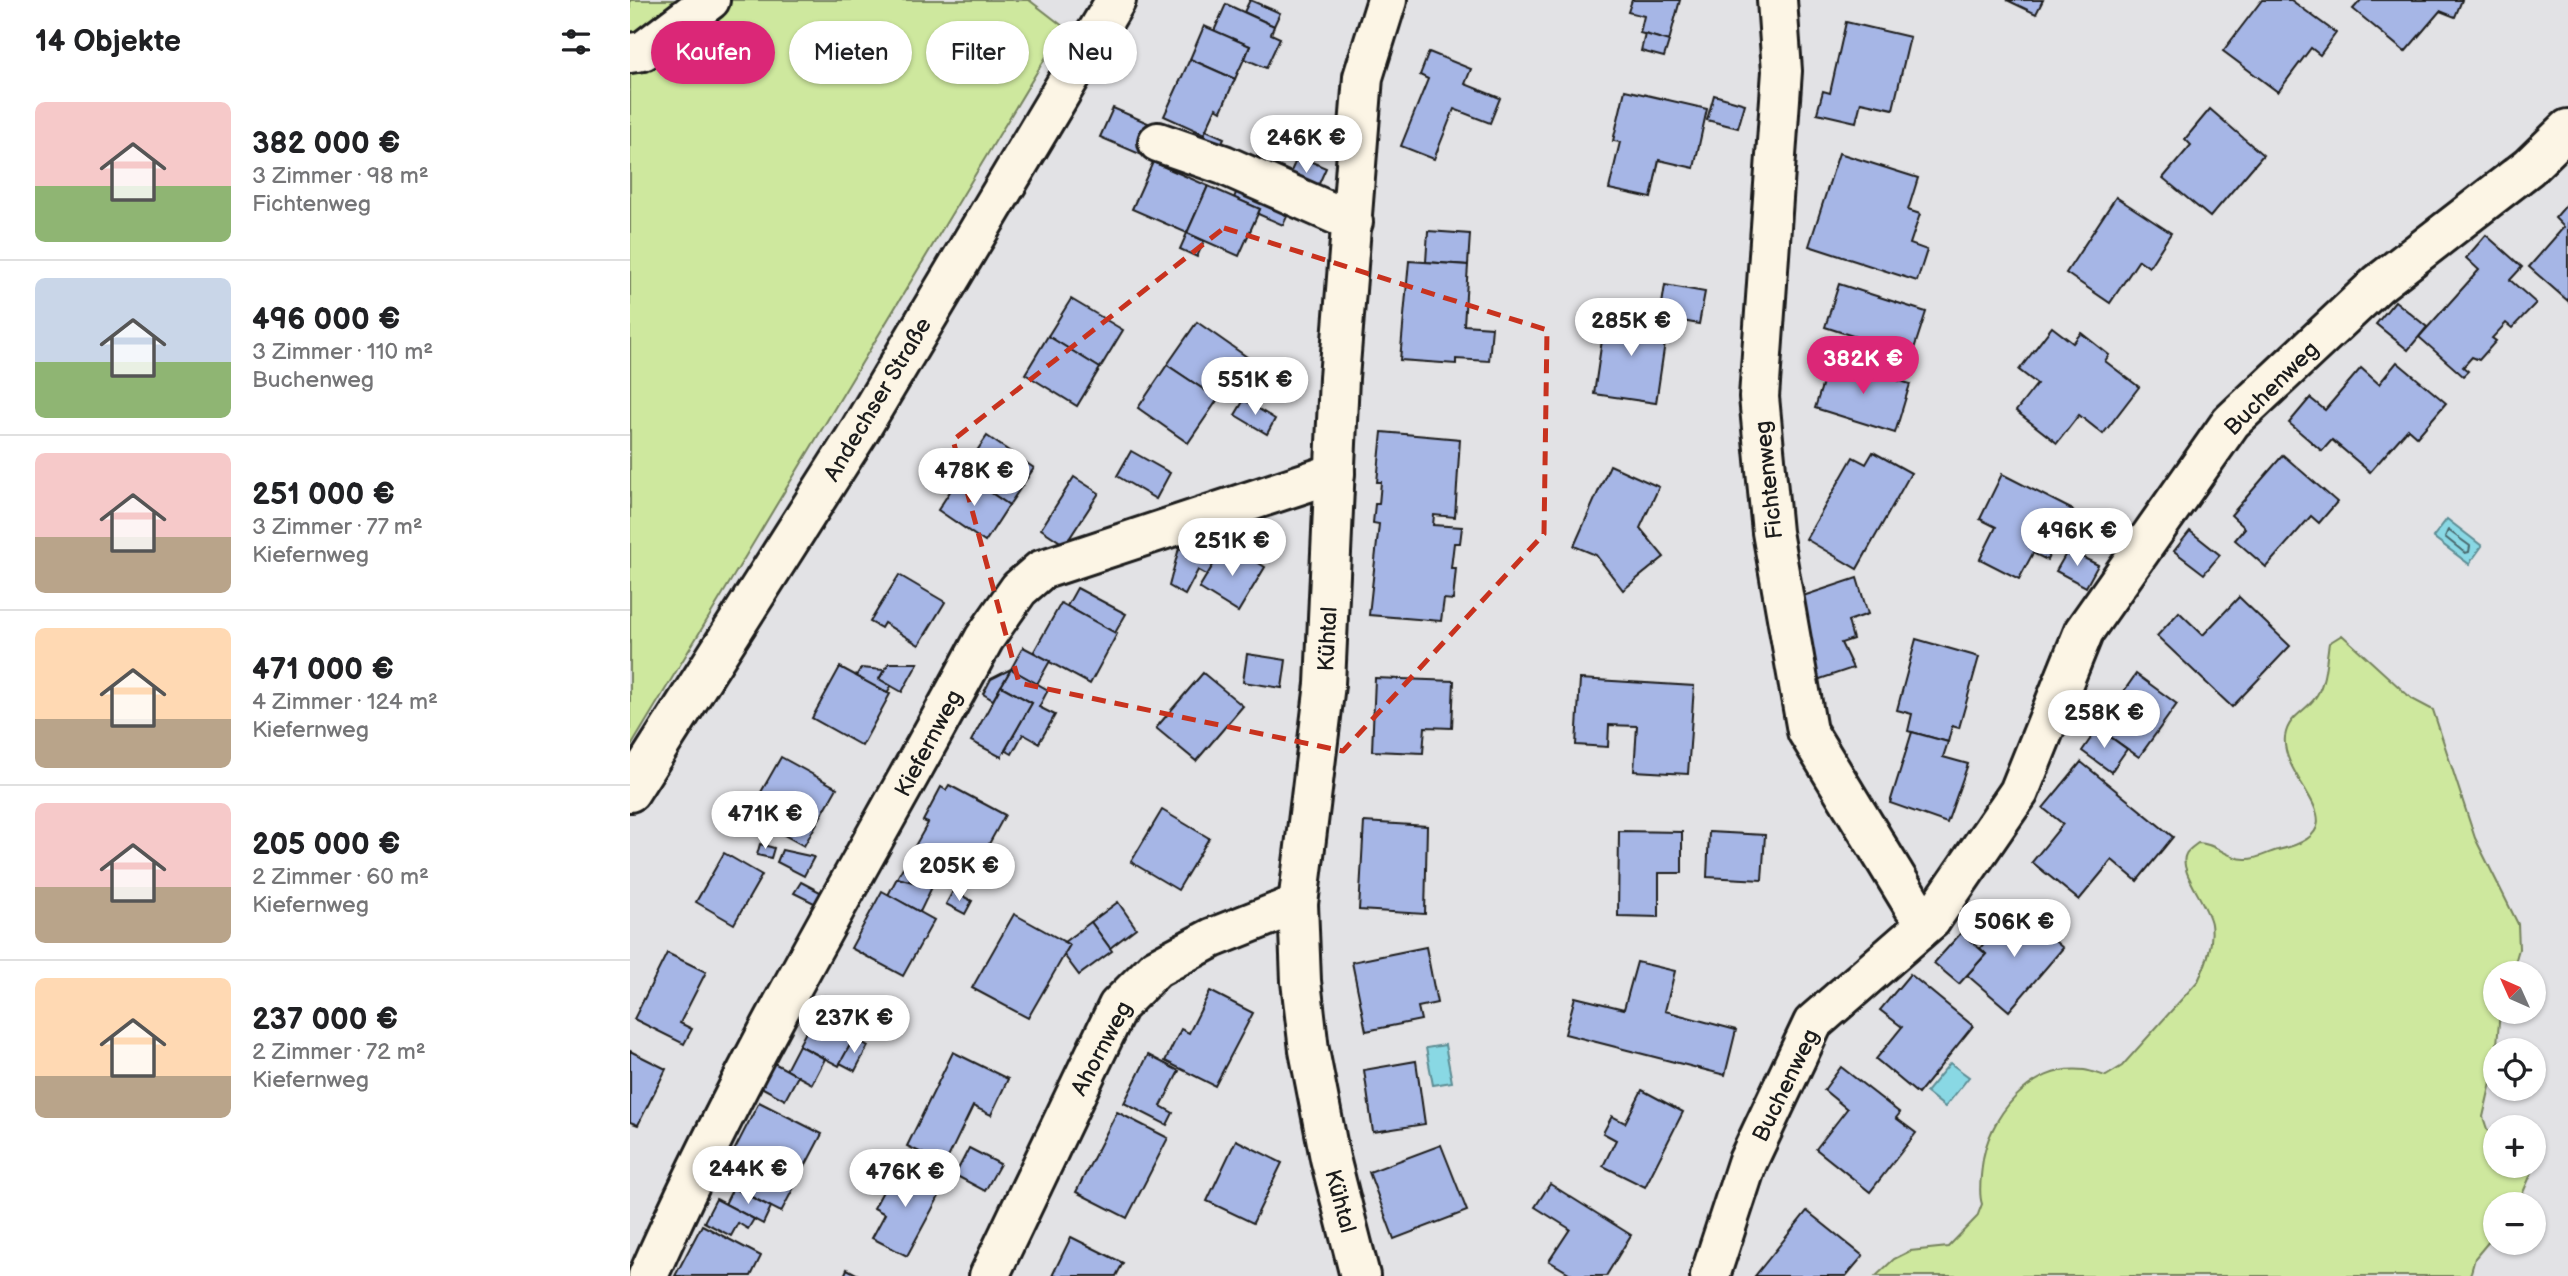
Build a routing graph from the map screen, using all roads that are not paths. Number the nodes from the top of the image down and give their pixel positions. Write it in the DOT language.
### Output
graph roads {
  1 [pos="710,0"];
  2 [pos="1116,0"];
  3 [pos="1387,0"];
  4 [pos="1777,0"];
  5 [pos="630,53"];
  6 [pos="2568,130"];
  7 [pos="1158,142"];
  8 [pos="1353,222"];
  9 [pos="1335,473"];
  10 [pos="630,792"];
  11 [pos="1298,904"];
  12 [pos="1931,920"];
  13 [pos="648,1276"];
  14 [pos="989,1276"];
  15 [pos="1360,1276"];
  16 [pos="1710,1276"];
  1 -- 5 [label="street"];
  2 -- 10 [label="street, Andechser Straße"];
  3 -- 8 [label="street, Kühtal"];
  4 -- 12 [label="street, Fichtenweg"];
  6 -- 12 [label="street, Buchenweg"];
  7 -- 8 [label="street"];
  8 -- 9 [label="street, Kühtal"];
  9 -- 11 [label="street, Kühtal"];
  9 -- 13 [label="street, Kiefernweg"];
  11 -- 14 [label="street, Ahornweg"];
  11 -- 15 [label="street, Kühtal"];
  12 -- 16 [label="street, Buchenweg"];
}
